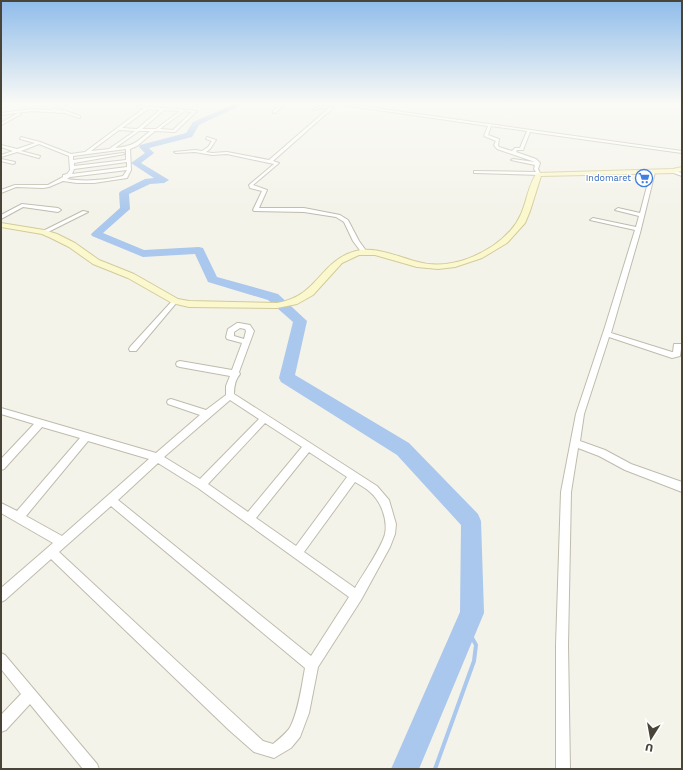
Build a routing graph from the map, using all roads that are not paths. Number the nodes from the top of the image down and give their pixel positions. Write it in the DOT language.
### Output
graph roads {
  1 [pos="24,139"];
  2 [pos="105,139"];
  3 [pos="125,139"];
  4 [pos="144,139"];
  5 [pos="210,139"];
  6 [pos="294,139"];
  7 [pos="495,139"];
  8 [pos="526,139"];
  9 [pos="591,139"];
  10 [pos="38,143"];
  11 [pos="1,146"];
  12 [pos="18,150"];
  13 [pos="109,150"];
  14 [pos="128,151"];
  15 [pos="176,152"];
  16 [pos="202,152"];
  17 [pos="514,152"];
  18 [pos="682,152"];
  19 [pos="85,153"];
  20 [pos="71,155"];
  21 [pos="1,156"];
  22 [pos="39,157"];
  23 [pos="1,160"];
  24 [pos="128,160"];
  25 [pos="513,160"];
  26 [pos="270,161"];
  27 [pos="71,162"];
  28 [pos="537,165"];
  29 [pos="1,166"];
  30 [pos="129,168"];
  31 [pos="682,169"];
  32 [pos="673,171"];
  33 [pos="476,172"];
  34 [pos="653,172"];
  35 [pos="539,174"];
  36 [pos="66,175"];
  37 [pos="682,175"];
  38 [pos="1,191"];
  39 [pos="58,210"];
  40 [pos="618,210"];
  41 [pos="85,212"];
  42 [pos="642,215"];
  43 [pos="1,217"];
  44 [pos="593,220"];
  45 [pos="1,225"];
  46 [pos="638,229"];
  47 [pos="44,232"];
  48 [pos="364,252"];
  49 [pos="175,301"];
  50 [pos="607,334"];
  51 [pos="246,342"];
  52 [pos="682,347"];
  53 [pos="133,348"];
  54 [pos="180,364"];
  55 [pos="236,374"];
  56 [pos="230,396"];
  57 [pos="171,402"];
  58 [pos="1,411"];
  59 [pos="207,414"];
  60 [pos="265,418"];
  61 [pos="41,422"];
  62 [pos="87,436"];
  63 [pos="575,442"];
  64 [pos="308,446"];
  65 [pos="156,457"];
  66 [pos="1,466"];
  67 [pos="354,475"];
  68 [pos="202,485"];
  69 [pos="682,487"];
  70 [pos="111,500"];
  71 [pos="1,508"];
  72 [pos="19,517"];
  73 [pos="249,519"];
  74 [pos="62,542"];
  75 [pos="51,552"];
  76 [pos="297,554"];
  77 [pos="1,596"];
  78 [pos="357,596"];
  79 [pos="1,659"];
  80 [pos="312,665"];
  81 [pos="30,694"];
  82 [pos="1,725"];
  83 [pos="92,769"];
  84 [pos="563,769"];
  1 -- 10 [label="street"];
  2 -- 19 [label="street"];
  3 -- 13 [label="street"];
  4 -- 14 [label="street"];
  5 -- 16 [label="street"];
  6 -- 26 [label="street"];
  7 -- 17 [label="street"];
  8 -- 17 [label="street"];
  9 -- 18 [label="street"];
  10 -- 12 [label="street"];
  10 -- 20 [label="street"];
  11 -- 12 [label="street"];
  12 -- 21 [label="street"];
  12 -- 22 [label="street"];
  13 -- 14 [label="street"];
  13 -- 19 [label="street"];
  14 -- 24 [label="street"];
  14 -- 27 [label="street"];
  15 -- 16 [label="street"];
  16 -- 26 [label="street"];
  17 -- 28 [label="street"];
  19 -- 20 [label="street"];
  20 -- 27 [label="street"];
  23 -- 29 [label="street"];
  24 -- 30 [label="street"];
  24 -- 36 [label="street"];
  25 -- 28 [label="street"];
  26 -- 48 [label="street"];
  27 -- 36 [label="street"];
  28 -- 35 [label="street"];
  30 -- 36 [label="street"];
  30 -- 36 [label="street"];
  31 -- 32 [label="street"];
  32 -- 34 [label="street"];
  32 -- 37 [label="street"];
  33 -- 35 [label="street"];
  34 -- 35 [label="street"];
  34 -- 42 [label="street"];
  35 -- 48 [label="street"];
  36 -- 38 [label="street"];
  39 -- 43 [label="street"];
  40 -- 42 [label="street"];
  41 -- 47 [label="street"];
  42 -- 46 [label="street"];
  44 -- 46 [label="street"];
  45 -- 47 [label="street"];
  46 -- 50 [label="street"];
  47 -- 49 [label="street"];
  48 -- 49 [label="street"];
  49 -- 53 [label="street"];
  50 -- 52 [label="street"];
  50 -- 63 [label="street"];
  51 -- 55 [label="street"];
  54 -- 55 [label="street"];
  55 -- 56 [label="street"];
  56 -- 59 [label="street"];
  56 -- 60 [label="street"];
  57 -- 59 [label="street"];
  58 -- 61 [label="street"];
  59 -- 65 [label="street"];
  60 -- 64 [label="street"];
  60 -- 68 [label="street"];
  61 -- 62 [label="street"];
  61 -- 66 [label="street"];
  62 -- 65 [label="street"];
  62 -- 72 [label="street"];
  63 -- 69 [label="street"];
  63 -- 84 [label="street"];
  64 -- 67 [label="street"];
  64 -- 73 [label="street"];
  65 -- 68 [label="street"];
  65 -- 70 [label="street"];
  67 -- 76 [label="street"];
  67 -- 78 [label="street"];
  68 -- 73 [label="street"];
  70 -- 74 [label="street"];
  70 -- 80 [label="street"];
  71 -- 72 [label="street"];
  72 -- 74 [label="street"];
  73 -- 76 [label="street"];
  74 -- 75 [label="street"];
  75 -- 77 [label="street"];
  75 -- 80 [label="street"];
  76 -- 78 [label="street"];
  78 -- 80 [label="street"];
  79 -- 81 [label="street"];
  81 -- 82 [label="street"];
  81 -- 83 [label="street"];
}
